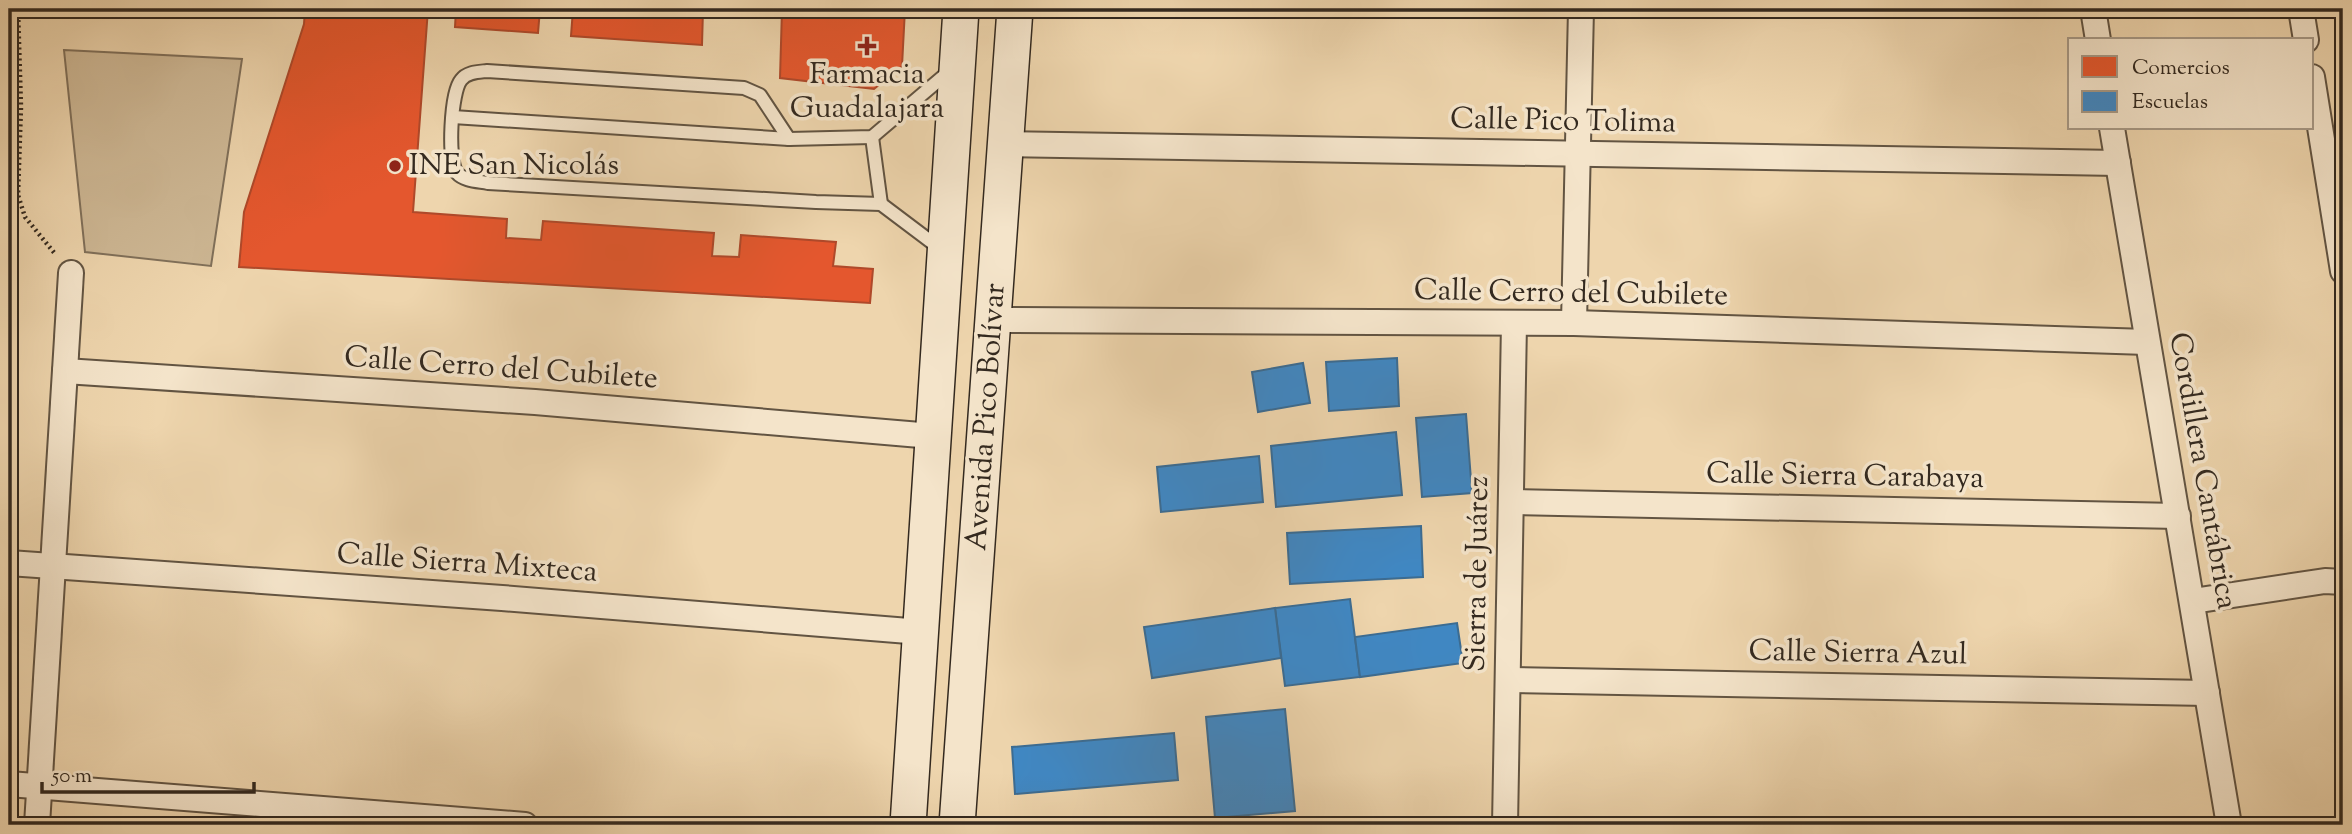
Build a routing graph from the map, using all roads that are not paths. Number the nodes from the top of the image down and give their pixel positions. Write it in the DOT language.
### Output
graph roads {
  1 [pos="961,9"];
  2 [pos="1015,9"];
  3 [pos="1581,9"];
  4 [pos="2093,9"];
  5 [pos="2301,9"];
  6 [pos="2098,38"];
  7 [pos="2306,38"];
  8 [pos="957,65"];
  9 [pos="2314,90"];
  10 [pos="453,117"];
  11 [pos="2112,130"];
  12 [pos="872,137"];
  13 [pos="789,139"];
  14 [pos="1007,144"];
  15 [pos="1579,154"];
  16 [pos="2118,163"];
  17 [pos="881,204"];
  18 [pos="944,252"];
  19 [pos="2343,271"];
  20 [pos="71,273"];
  21 [pos="994,320"];
  22 [pos="1514,323"];
  23 [pos="1574,323"];
  24 [pos="2147,342"];
  25 [pos="65,371"];
  26 [pos="932,436"];
  27 [pos="1511,502"];
  28 [pos="2178,516"];
  29 [pos="9,563"];
  30 [pos="53,566"];
  31 [pos="2343,582"];
  32 [pos="2193,601"];
  33 [pos="921,632"];
  34 [pos="1508,680"];
  35 [pos="2207,692"];
  36 [pos="9,785"];
  37 [pos="39,787"];
  38 [pos="37,825"];
  39 [pos="524,825"];
  40 [pos="908,825"];
  41 [pos="957,825"];
  42 [pos="1505,825"];
  43 [pos="2230,825"];
  1 -- 8 [label="street, Avenida Pico Bolívar"];
  2 -- 14 [label="street, Avenida Pico Bolívar"];
  3 -- 15 [label="street"];
  4 -- 6 [label="street"];
  5 -- 7 [label="street"];
  8 -- 12 [label="lane"];
  8 -- 18 [label="street, Avenida Pico Bolívar"];
  9 -- 19 [label="street"];
  10 -- 13 [label="lane"];
  10 -- 13 [label="lane"];
  10 -- 17 [label="lane"];
  11 -- 16 [label="street, Cordillera Cantábrica"];
  12 -- 13 [label="lane"];
  12 -- 17 [label="lane"];
  14 -- 15 [label="street, Calle Pico Tolima"];
  14 -- 21 [label="street, Avenida Pico Bolívar"];
  15 -- 16 [label="street, Calle Pico Tolima"];
  15 -- 23 [label="street"];
  16 -- 24 [label="street, Cordillera Cantábrica"];
  17 -- 18 [label="lane"];
  18 -- 26 [label="street, Avenida Pico Bolívar"];
  20 -- 25 [label="street"];
  21 -- 22 [label="street, Calle Cerro del Cubilete"];
  21 -- 41 [label="street, Avenida Pico Bolívar"];
  22 -- 23 [label="street, Calle Cerro del Cubilete"];
  22 -- 27 [label="street, Sierra de Juárez"];
  23 -- 24 [label="street, Calle Cerro del Cubilete"];
  24 -- 28 [label="street, Cordillera Cantábrica"];
  25 -- 26 [label="street, Calle Cerro del Cubilete"];
  25 -- 30 [label="street"];
  26 -- 33 [label="street, Avenida Pico Bolívar"];
  27 -- 28 [label="street, Calle Sierra Carabaya"];
  27 -- 34 [label="street, Sierra de Juárez"];
  28 -- 32 [label="street, Cordillera Cantábrica"];
  29 -- 30 [label="street, Calle Sierra Mixteca"];
  30 -- 33 [label="street, Calle Sierra Mixteca"];
  30 -- 37 [label="street"];
  31 -- 32 [label="street"];
  32 -- 35 [label="street, Cordillera Cantábrica"];
  33 -- 40 [label="street, Avenida Pico Bolívar"];
  34 -- 35 [label="street, Calle Sierra Azul"];
  34 -- 42 [label="street, Sierra de Juárez"];
  35 -- 43 [label="street, Cordillera Cantábrica"];
  36 -- 37 [label="street"];
  37 -- 38 [label="street"];
  37 -- 39 [label="street"];
}
